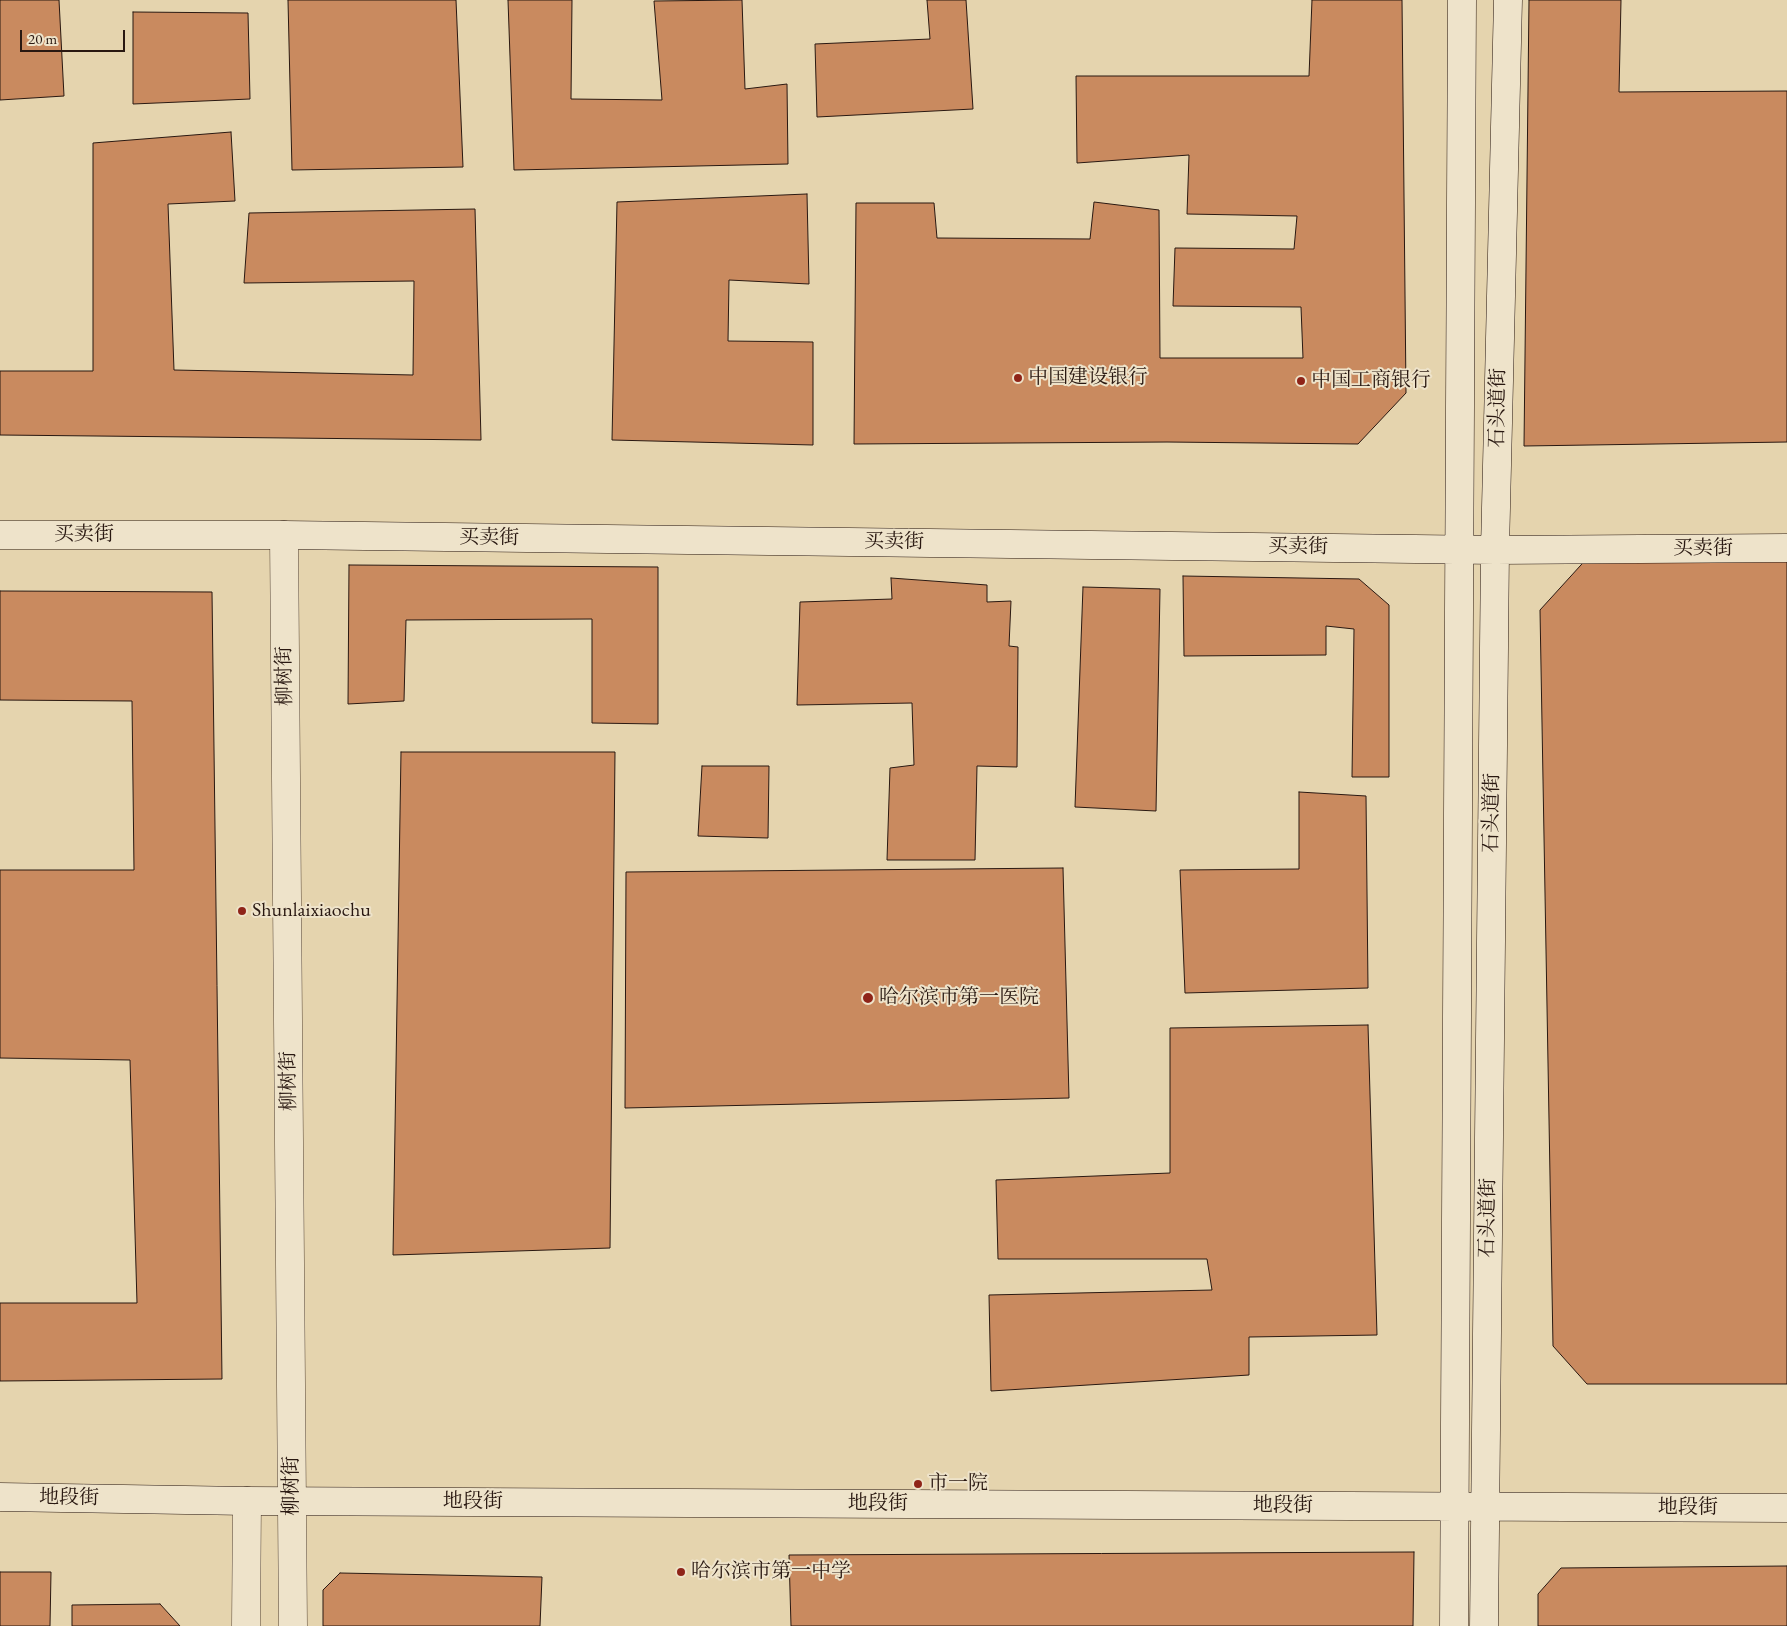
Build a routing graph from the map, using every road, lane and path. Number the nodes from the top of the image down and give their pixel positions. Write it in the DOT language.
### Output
graph roads {
  1 [pos="1462,0"];
  2 [pos="1508,0"];
  3 [pos="0,535"];
  4 [pos="284,535"];
  5 [pos="1460,548"];
  6 [pos="1787,548"];
  7 [pos="1495,550"];
  8 [pos="0,1497"];
  9 [pos="247,1501"];
  10 [pos="292,1501"];
  11 [pos="1454,1507"];
  12 [pos="1486,1508"];
  13 [pos="1787,1508"];
  14 [pos="246,1626"];
  15 [pos="293,1626"];
  16 [pos="1454,1626"];
  17 [pos="1484,1626"];
  1 -- 5 [label="main road, 石头道街"];
  2 -- 7 [label="main road, 石头道街"];
  3 -- 4 [label="main road, 买卖街"];
  4 -- 5 [label="main road, 买卖街"];
  4 -- 10 [label="main road, 柳树街"];
  5 -- 7 [label="main road, 买卖街"];
  5 -- 11 [label="main road, 石头道街"];
  6 -- 7 [label="main road, 买卖街"];
  7 -- 12 [label="main road, 石头道街"];
  8 -- 9 [label="main road, 地段街"];
  9 -- 10 [label="main road, 地段街"];
  9 -- 14 [label="main road"];
  10 -- 11 [label="main road, 地段街"];
  10 -- 15 [label="main road, 柳树街"];
  11 -- 12 [label="main road, 地段街"];
  11 -- 16 [label="main road, 石头道街"];
  12 -- 13 [label="main road, 地段街"];
  12 -- 17 [label="main road, 石头道街"];
}
